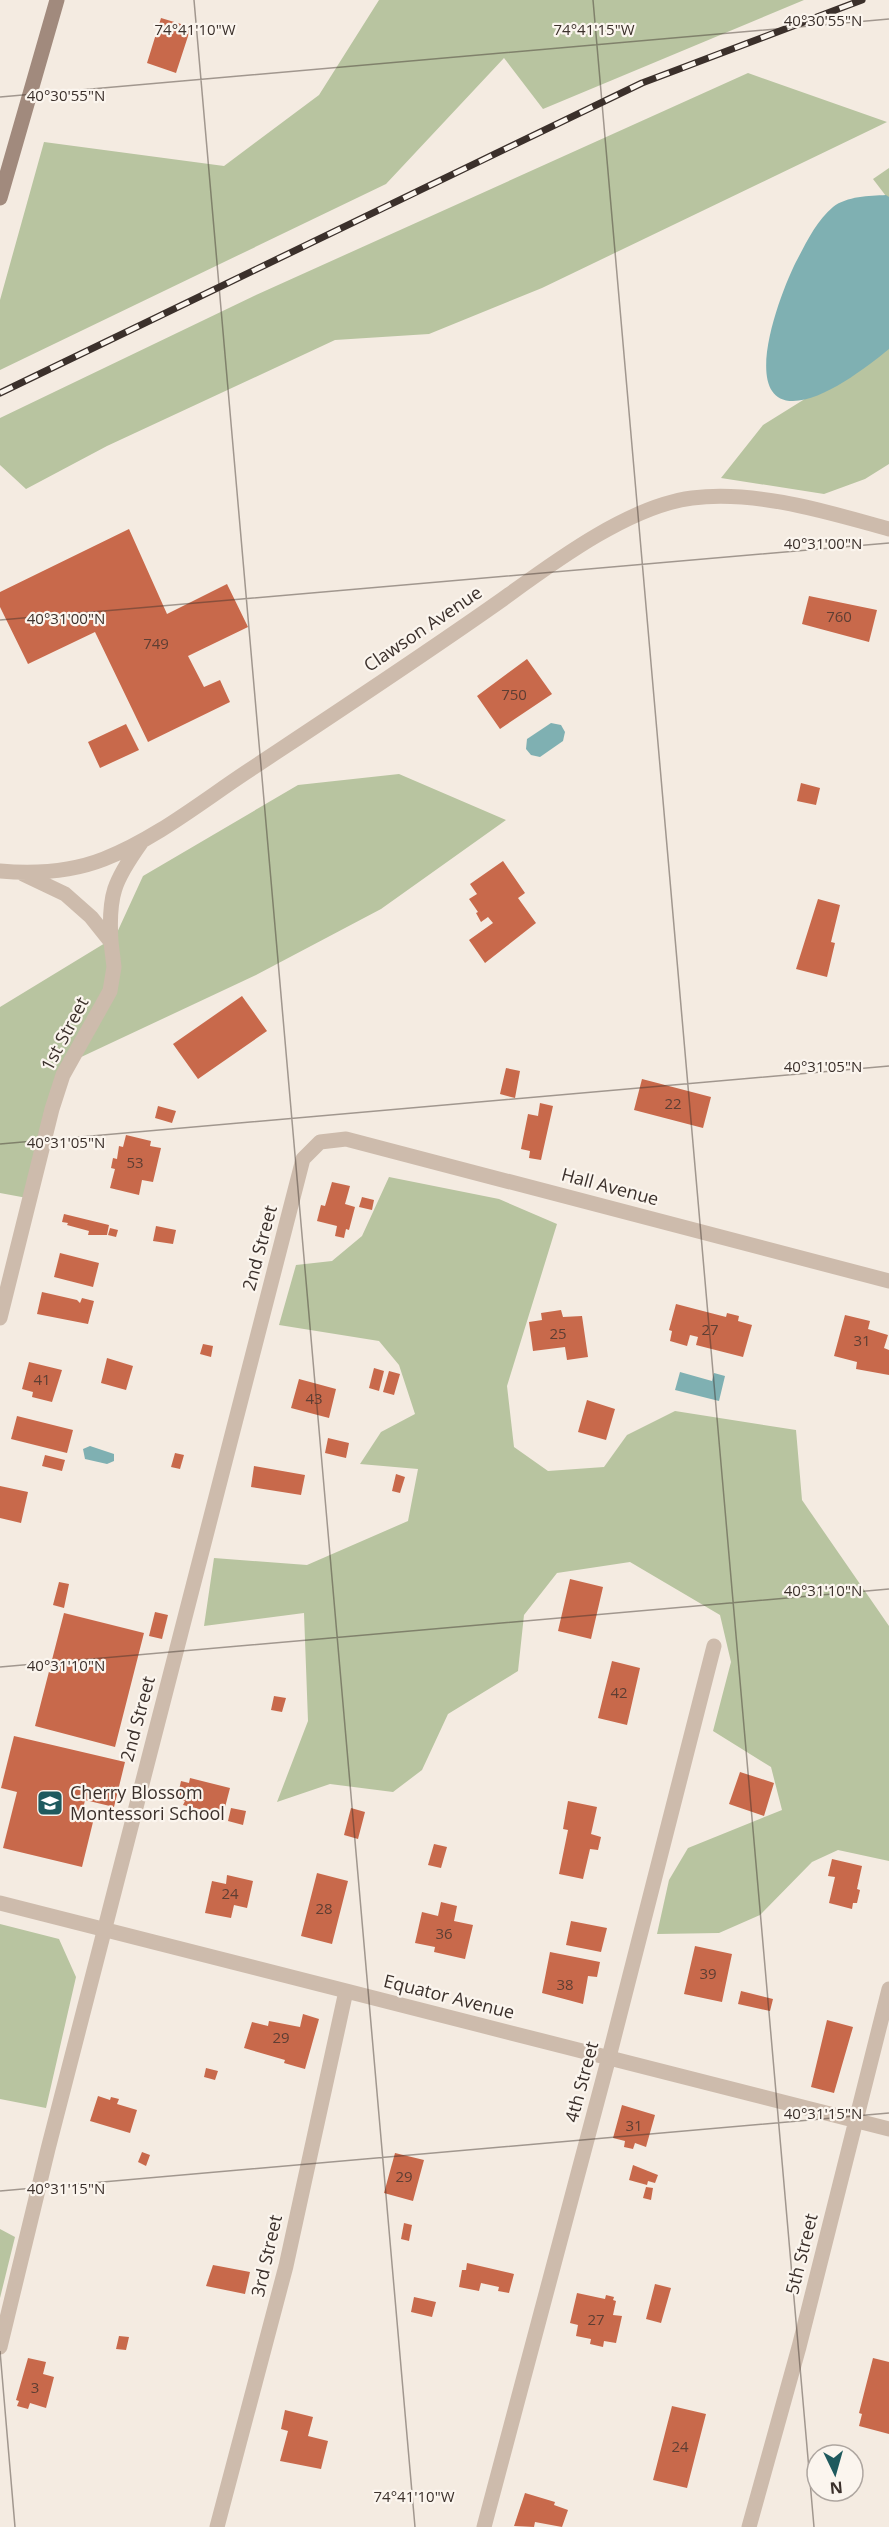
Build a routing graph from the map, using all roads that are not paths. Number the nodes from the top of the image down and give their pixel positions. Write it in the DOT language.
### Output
graph roads {
  1 [pos="57,0"];
  2 [pos="0,198"];
  3 [pos="889,529"];
  4 [pos="143,840"];
  5 [pos="0,871"];
  6 [pos="20,873"];
  7 [pos="111,942"];
  8 [pos="320,1142"];
  9 [pos="889,1281"];
  10 [pos="0,1318"];
  11 [pos="714,1646"];
  12 [pos="0,1902"];
  13 [pos="104,1929"];
  14 [pos="889,1989"];
  15 [pos="346,1991"];
  16 [pos="609,2057"];
  17 [pos="854,2120"];
  18 [pos="889,2129"];
  19 [pos="0,2347"];
  20 [pos="217,2527"];
  21 [pos="484,2527"];
  22 [pos="749,2527"];
  1 -- 2 [label="street"];
  3 -- 4 [label="street, Clawson Avenue"];
  4 -- 6 [label="street, Clawson Avenue"];
  4 -- 7 [label="street, 1st Street"];
  5 -- 6 [label="street, Clawson Avenue"];
  6 -- 7 [label="street"];
  7 -- 10 [label="street, 1st Street"];
  8 -- 9 [label="street, Hall Avenue"];
  8 -- 13 [label="street, 2nd Street"];
  11 -- 16 [label="street, 4th Street"];
  12 -- 13 [label="street, Equator Avenue"];
  13 -- 15 [label="street, Equator Avenue"];
  13 -- 19 [label="street, 2nd Street"];
  14 -- 17 [label="street, 5th Street"];
  15 -- 16 [label="street, Equator Avenue"];
  15 -- 20 [label="street, 3rd Street"];
  16 -- 17 [label="street, Equator Avenue"];
  16 -- 21 [label="street, 4th Street"];
  17 -- 18 [label="street, Equator Avenue"];
  17 -- 22 [label="street, 5th Street"];
}
